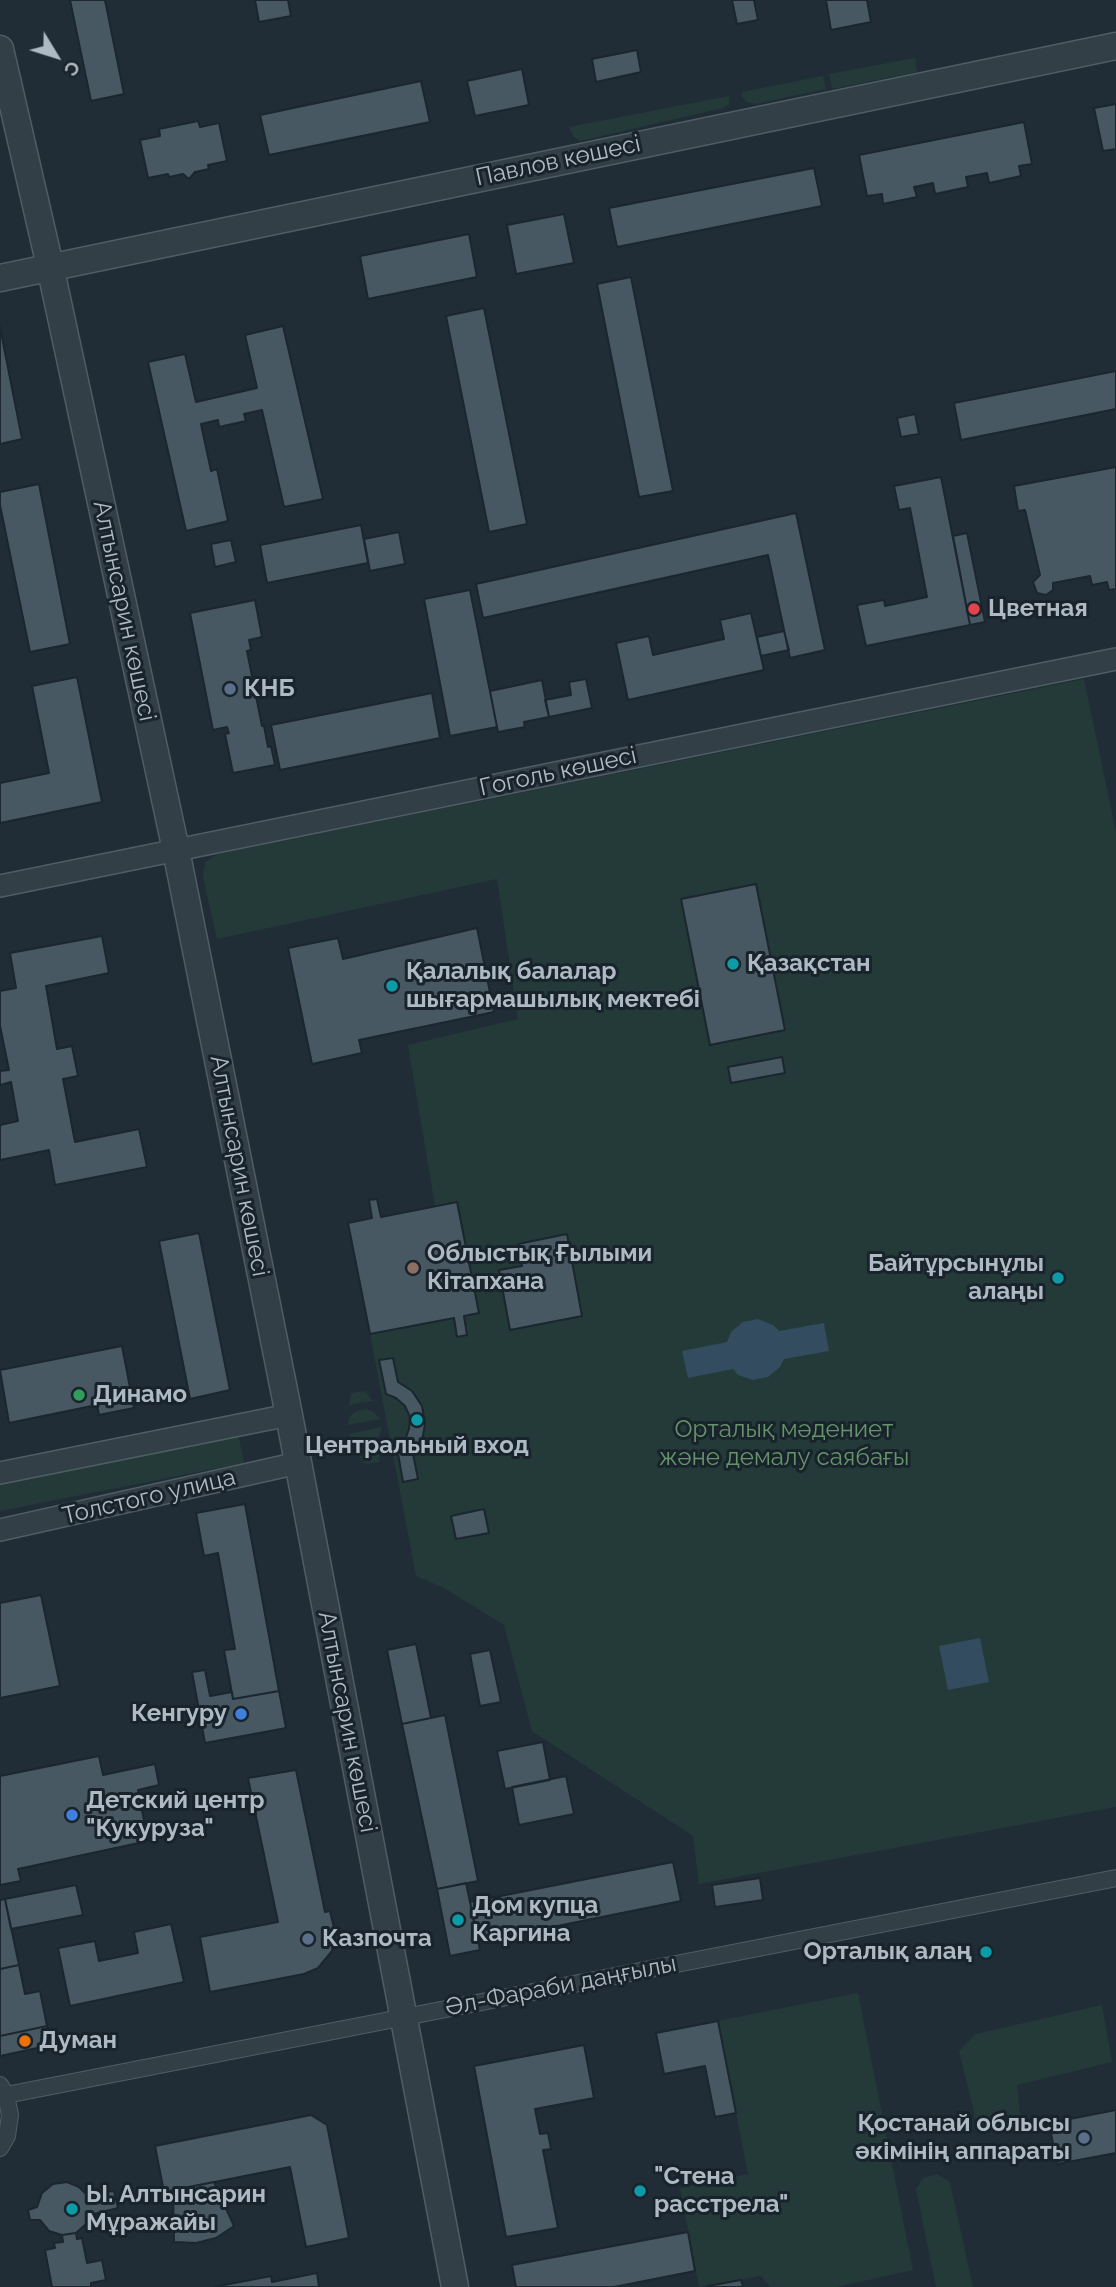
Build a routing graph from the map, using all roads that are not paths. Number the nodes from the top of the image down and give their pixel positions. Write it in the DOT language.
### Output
graph roads {
  1 [pos="1116,46"];
  2 [pos="0,49"];
  3 [pos="50,266"];
  4 [pos="0,278"];
  5 [pos="1116,659"];
  6 [pos="176,850"];
  7 [pos="0,886"];
  8 [pos="289,1415"];
  9 [pos="298,1463"];
  10 [pos="0,1473"];
  11 [pos="0,1530"];
  12 [pos="1116,1878"];
  13 [pos="403,2017"];
  14 [pos="3,2090"];
  15 [pos="0,2148"];
  16 [pos="455,2287"];
  1 -- 3 [label="street, Павлов көшесі"];
  2 -- 3 [label="street, Алтынсарин көшесі"];
  3 -- 4 [label="street, Павлов көшесі"];
  3 -- 6 [label="street, Алтынсарин көшесі"];
  5 -- 6 [label="street, Гоголь көшесі"];
  6 -- 7 [label="street, Гоголь көшесі"];
  6 -- 8 [label="street, Алтынсарин көшесі"];
  8 -- 9 [label="street, Алтынсарин көшесі"];
  8 -- 10 [label="street, Толстого улица"];
  9 -- 11 [label="street, Толстого улица"];
  9 -- 13 [label="street, Алтынсарин көшесі"];
  12 -- 13 [label="street, Әл-Фараби даңғылы"];
  13 -- 14 [label="street, Әл-Фараби даңғылы"];
  13 -- 16 [label="street, Алтынсарин көшесі"];
  14 -- 15 [label="street, Әл-Фараби даңғылы"];
}
